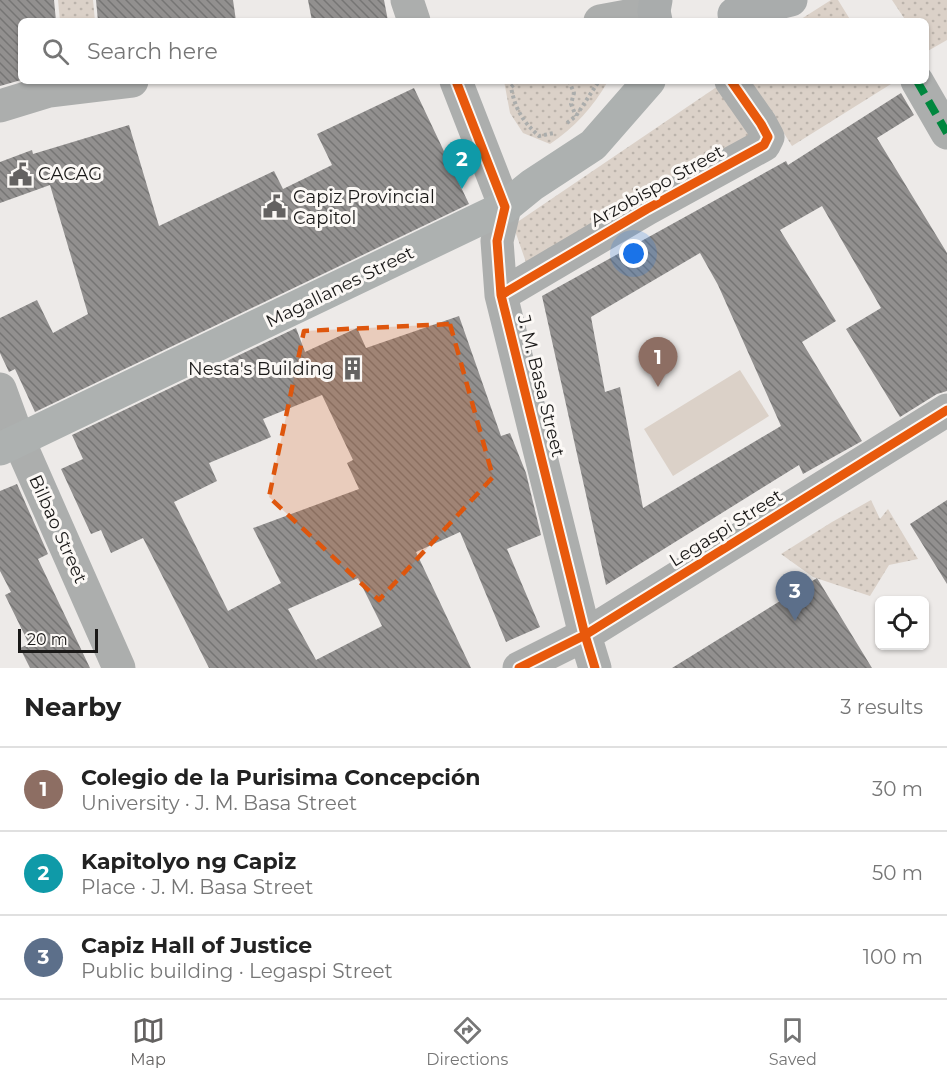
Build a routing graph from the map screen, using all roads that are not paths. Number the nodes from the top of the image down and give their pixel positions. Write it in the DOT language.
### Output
graph roads {
  1 [pos="407,0"];
  2 [pos="791,0"];
  3 [pos="656,11"];
  4 [pos="733,12"];
  5 [pos="413,18"];
  6 [pos="617,18"];
  7 [pos="107,84"];
  8 [pos="457,84"];
  9 [pos="646,84"];
  10 [pos="733,84"];
  11 [pos="919,84"];
  12 [pos="0,106"];
  13 [pos="947,133"];
  14 [pos="505,207"];
  15 [pos="501,295"];
  16 [pos="0,389"];
  17 [pos="947,410"];
  18 [pos="10,445"];
  19 [pos="585,635"];
  20 [pos="118,668"];
  21 [pos="519,668"];
  22 [pos="595,668"];
  1 -- 5 [label="street"];
  2 -- 4 [label="highway"];
  3 -- 6 [label="street"];
  7 -- 12 [label="street"];
  8 -- 14 [label="street"];
  9 -- 14 [label="main road, Magallanes Street"];
  10 -- 15 [label="street, Arzobispo Street"];
  11 -- 13 [label="street"];
  14 -- 15 [label="street, J. M. Basa Street"];
  14 -- 18 [label="main road, Magallanes Street"];
  15 -- 19 [label="street, J. M. Basa Street"];
  16 -- 18 [label="street, Bilbao Street"];
  17 -- 19 [label="street, Legaspi Street"];
  18 -- 20 [label="street, Bilbao Street"];
  19 -- 21 [label="street, Legaspi Street"];
  19 -- 22 [label="street, J. M. Basa Street"];
}
